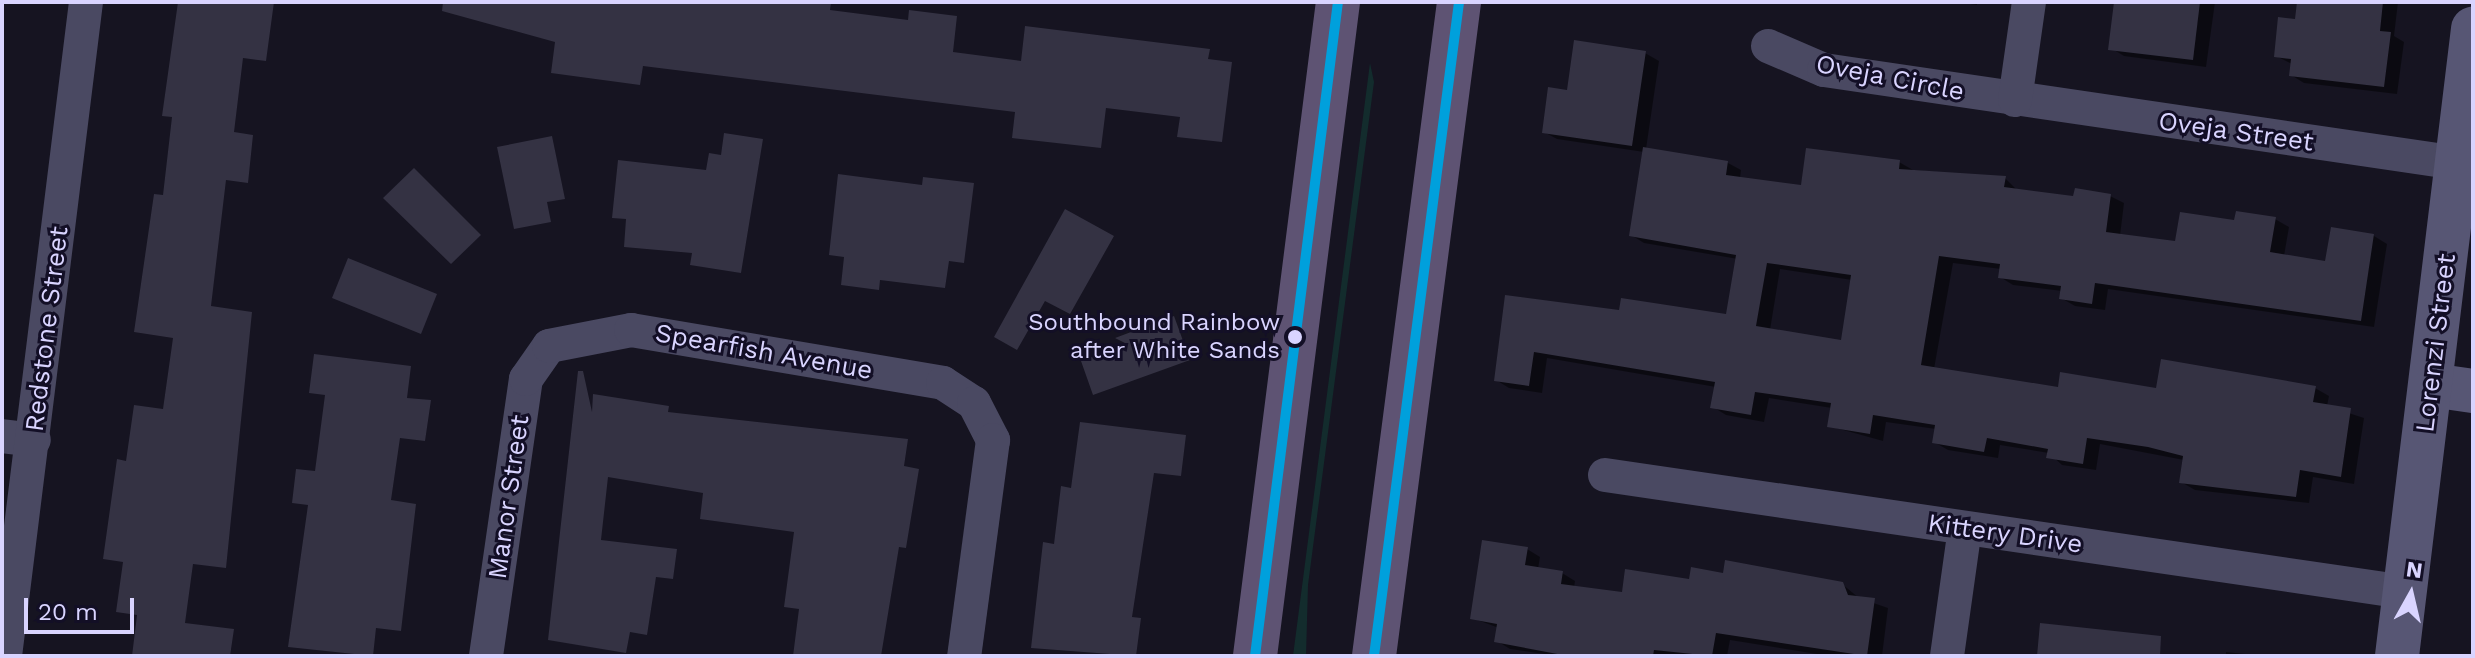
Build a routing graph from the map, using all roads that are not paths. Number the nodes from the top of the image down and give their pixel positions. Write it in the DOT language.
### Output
graph roads {
  1 [pos="86,2"];
  2 [pos="1338,2"];
  3 [pos="1459,2"];
  4 [pos="2029,2"];
  5 [pos="2473,29"];
  6 [pos="1768,46"];
  7 [pos="2015,100"];
  8 [pos="2458,163"];
  9 [pos="549,346"];
  10 [pos="2452,388"];
  11 [pos="18,438"];
  12 [pos="1605,475"];
  13 [pos="1965,528"];
  14 [pos="2405,592"];
  15 [pos="5,656"];
  16 [pos="486,656"];
  17 [pos="964,656"];
  18 [pos="1255,656"];
  19 [pos="1374,656"];
  20 [pos="1947,656"];
  21 [pos="2397,656"];
  1 -- 11 [label="street, Redstone Street"];
  2 -- 18 [label="main road"];
  3 -- 19 [label="main road"];
  4 -- 7 [label="street"];
  5 -- 8 [label="street, Lorenzi Street"];
  6 -- 7 [label="street, Oveja Circle"];
  7 -- 8 [label="street, Oveja Street"];
  8 -- 10 [label="street, Lorenzi Street"];
  9 -- 16 [label="street, Manor Street"];
  9 -- 17 [label="street, Spearfish Avenue"];
  10 -- 14 [label="street, Lorenzi Street"];
  11 -- 15 [label="street, Redstone Street"];
  12 -- 13 [label="street, Kittery Drive"];
  13 -- 14 [label="street, Kittery Drive"];
  13 -- 20 [label="street"];
  14 -- 21 [label="street, Lorenzi Street"];
}
